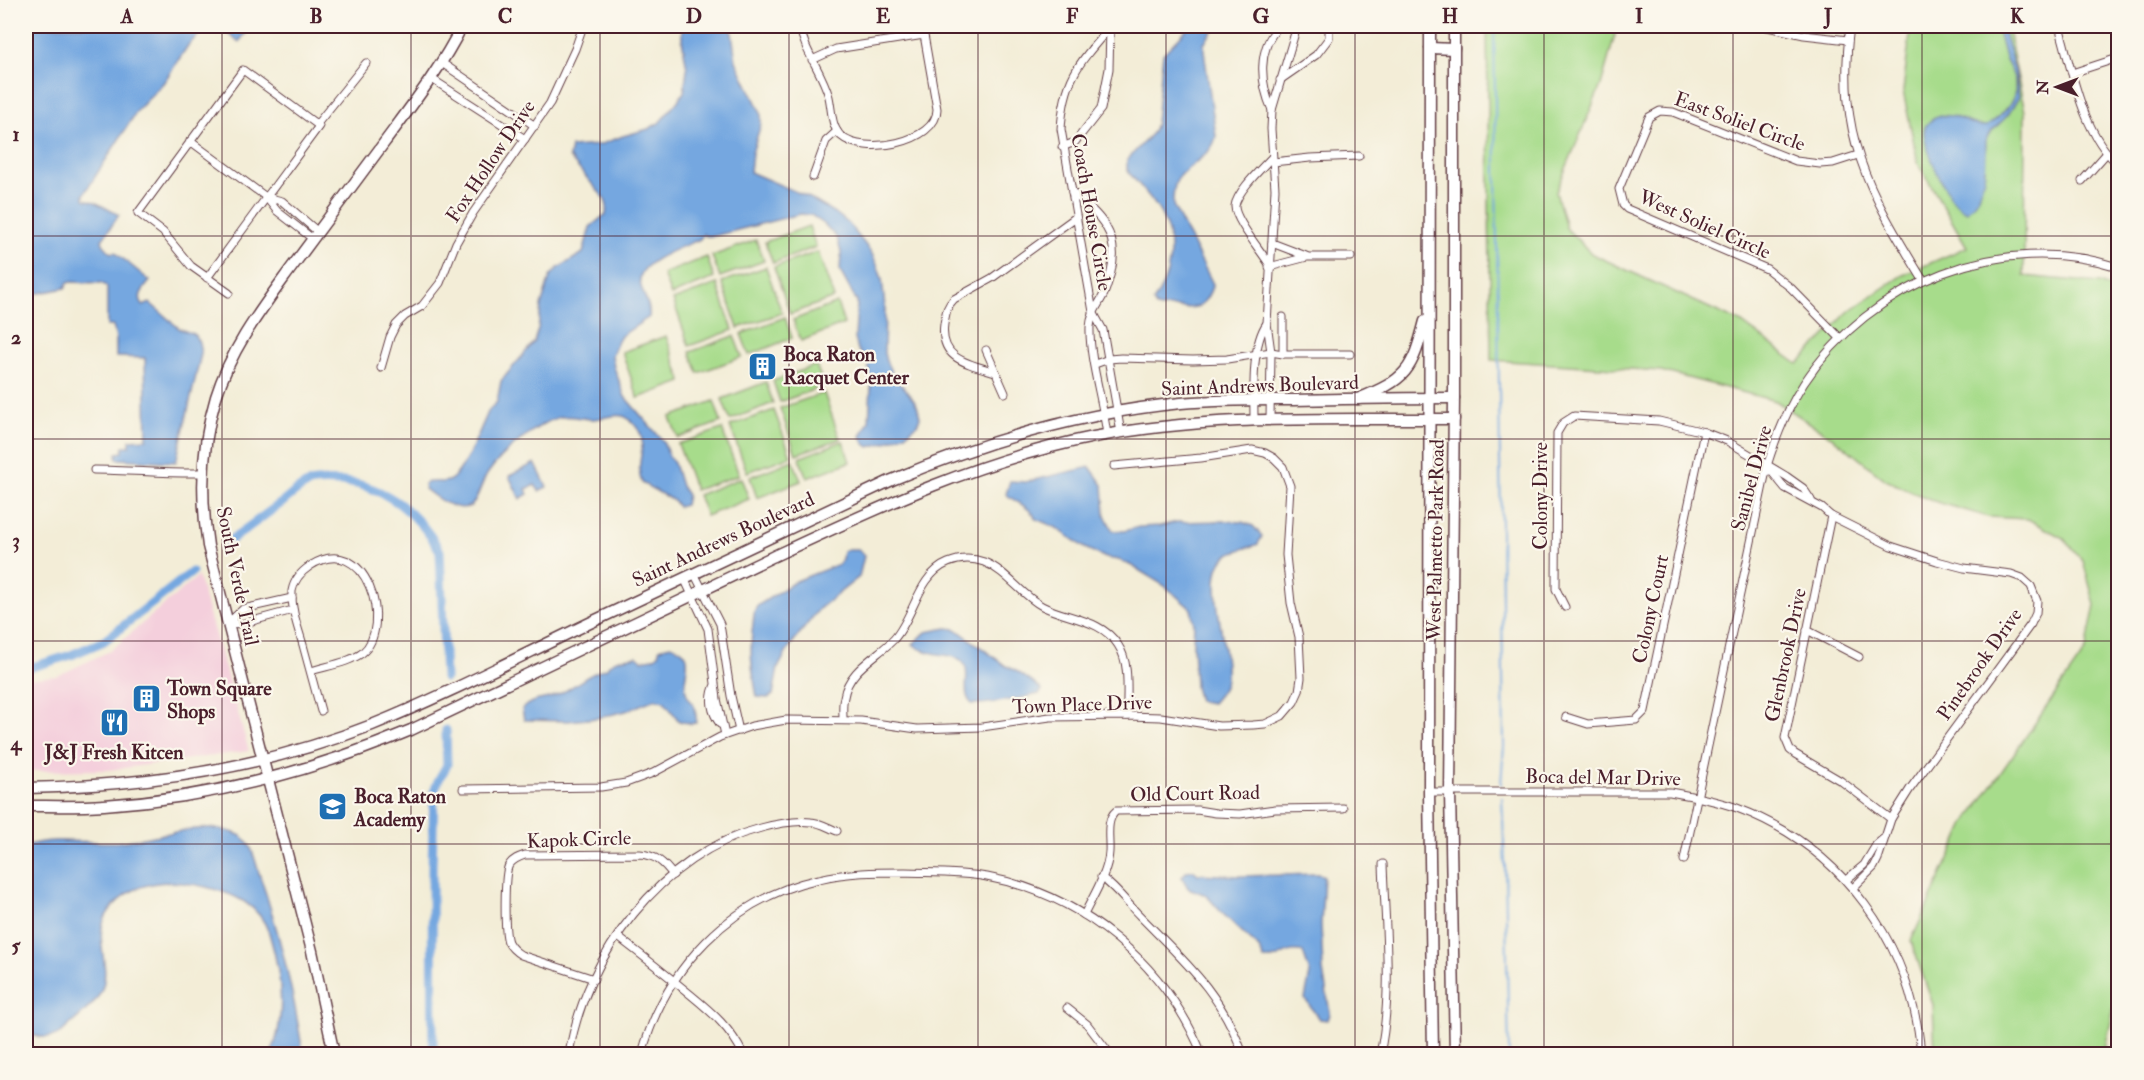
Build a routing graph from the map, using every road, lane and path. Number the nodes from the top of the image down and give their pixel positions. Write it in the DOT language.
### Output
graph roads {
  1 [pos="462,26"];
  2 [pos="584,26"];
  3 [pos="800,26"];
  4 [pos="1111,26"];
  5 [pos="1279,26"];
  6 [pos="1297,26"];
  7 [pos="1329,26"];
  8 [pos="1430,26"];
  9 [pos="1454,26"];
  10 [pos="1763,26"];
  11 [pos="1850,26"];
  12 [pos="2058,26"];
  13 [pos="1848,40"];
  14 [pos="1430,48"];
  15 [pos="1454,49"];
  16 [pos="2118,58"];
  17 [pos="812,60"];
  18 [pos="366,63"];
  19 [pos="442,63"];
  20 [pos="2072,73"];
  21 [pos="432,79"];
  22 [pos="1280,80"];
  23 [pos="1272,111"];
  24 [pos="317,124"];
  25 [pos="535,126"];
  26 [pos="837,131"];
  27 [pos="525,139"];
  28 [pos="190,141"];
  29 [pos="1062,147"];
  30 [pos="1634,152"];
  31 [pos="2106,154"];
  32 [pos="1858,155"];
  33 [pos="1359,156"];
  34 [pos="1273,159"];
  35 [pos="2118,164"];
  36 [pos="813,177"];
  37 [pos="2082,181"];
  38 [pos="1072,192"];
  39 [pos="266,197"];
  40 [pos="1076,217"];
  41 [pos="315,236"];
  42 [pos="1272,243"];
  43 [pos="1307,257"];
  44 [pos="1351,257"];
  45 [pos="1269,265"];
  46 [pos="2118,267"];
  47 [pos="207,278"];
  48 [pos="1923,280"];
  49 [pos="229,293"];
  50 [pos="1429,303"];
  51 [pos="1093,312"];
  52 [pos="1283,317"];
  53 [pos="1267,323"];
  54 [pos="1840,338"];
  55 [pos="986,350"];
  56 [pos="1271,352"];
  57 [pos="1257,354"];
  58 [pos="1283,354"];
  59 [pos="1350,354"];
  60 [pos="1109,359"];
  61 [pos="1095,364"];
  62 [pos="381,368"];
  63 [pos="996,372"];
  64 [pos="1005,393"];
  65 [pos="1429,398"];
  66 [pos="1454,398"];
  67 [pos="1358,399"];
  68 [pos="1254,400"];
  69 [pos="1269,400"];
  70 [pos="1117,412"];
  71 [pos="1104,414"];
  72 [pos="1270,419"];
  73 [pos="1429,419"];
  74 [pos="1454,419"];
  75 [pos="1254,420"];
  76 [pos="1704,432"];
  77 [pos="1122,433"];
  78 [pos="1107,435"];
  79 [pos="1114,466"];
  80 [pos="1767,466"];
  81 [pos="94,470"];
  82 [pos="203,473"];
  83 [pos="1831,516"];
  84 [pos="689,575"];
  85 [pos="703,589"];
  86 [pos="692,594"];
  87 [pos="292,598"];
  88 [pos="1565,607"];
  89 [pos="293,610"];
  90 [pos="228,623"];
  91 [pos="1807,630"];
  92 [pos="1859,657"];
  93 [pos="311,671"];
  94 [pos="321,711"];
  95 [pos="1127,716"];
  96 [pos="1566,717"];
  97 [pos="843,719"];
  98 [pos="724,731"];
  99 [pos="739,731"];
  100 [pos="264,760"];
  101 [pos="268,778"];
  102 [pos="74,787"];
  103 [pos="26,788"];
  104 [pos="463,789"];
  105 [pos="1429,792"];
  106 [pos="1450,792"];
  107 [pos="1698,797"];
  108 [pos="26,806"];
  109 [pos="75,806"];
  110 [pos="1343,808"];
  111 [pos="1891,819"];
  112 [pos="837,831"];
  113 [pos="1885,838"];
  114 [pos="1684,860"];
  115 [pos="1383,864"];
  116 [pos="674,875"];
  117 [pos="1101,877"];
  118 [pos="1846,880"];
  119 [pos="1853,888"];
  120 [pos="1084,915"];
  121 [pos="618,936"];
  122 [pos="594,979"];
  123 [pos="674,979"];
  124 [pos="1067,1008"];
  125 [pos="334,1054"];
  126 [pos="570,1054"];
  127 [pos="642,1054"];
  128 [pos="743,1054"];
  129 [pos="1110,1054"];
  130 [pos="1202,1054"];
  131 [pos="1243,1054"];
  132 [pos="1272,1054"];
  133 [pos="1301,1054"];
  134 [pos="1380,1054"];
  135 [pos="1433,1054"];
  136 [pos="1455,1054"];
  137 [pos="1921,1054"];
  1 -- 19 [label="street, South Verde Trail"];
  2 -- 25 [label="street, Fox Hollow Drive"];
  3 -- 17 [label="street"];
  4 -- 29 [label="street, Coach House Circle"];
  4 -- 29 [label="street"];
  5 -- 23 [label="street"];
  6 -- 22 [label="street"];
  7 -- 22 [label="street"];
  8 -- 14 [label="street, West Palmetto Park Road"];
  9 -- 15 [label="street, West Palmetto Park Road"];
  10 -- 13 [label="street"];
  11 -- 13 [label="street"];
  12 -- 20 [label="street"];
  13 -- 32 [label="street"];
  14 -- 15 [label="street"];
  14 -- 50 [label="street, West Palmetto Park Road"];
  15 -- 66 [label="street, West Palmetto Park Road"];
  16 -- 20 [label="street"];
  17 -- 26 [label="street"];
  17 -- 26 [label="street"];
  18 -- 24 [label="street"];
  19 -- 21 [label="street, South Verde Trail"];
  19 -- 25 [label="street"];
  20 -- 31 [label="street"];
  21 -- 27 [label="street"];
  21 -- 41 [label="street, South Verde Trail"];
  22 -- 23 [label="street"];
  23 -- 34 [label="street"];
  24 -- 28 [label="street"];
  24 -- 39 [label="street"];
  25 -- 27 [label="street, Fox Hollow Drive"];
  26 -- 36 [label="street"];
  27 -- 62 [label="street, Fox Hollow Drive"];
  28 -- 39 [label="street"];
  28 -- 47 [label="street"];
  29 -- 38 [label="street, Coach House Circle"];
  30 -- 32 [label="street, East Soliel Circle"];
  30 -- 54 [label="street, West Soliel Circle"];
  31 -- 35 [label="street"];
  31 -- 37 [label="street"];
  32 -- 48 [label="street"];
  33 -- 34 [label="street"];
  34 -- 42 [label="street"];
  34 -- 45 [label="street"];
  38 -- 40 [label="street, Coach House Circle"];
  38 -- 51 [label="street"];
  39 -- 41 [label="street"];
  39 -- 47 [label="street"];
  40 -- 51 [label="street, Coach House Circle"];
  40 -- 63 [label="street"];
  41 -- 82 [label="street, South Verde Trail"];
  42 -- 43 [label="street"];
  42 -- 45 [label="street"];
  43 -- 44 [label="street"];
  43 -- 45 [label="street"];
  45 -- 53 [label="street"];
  46 -- 48 [label="street, Sanibel Drive"];
  47 -- 49 [label="street"];
  48 -- 54 [label="street, Sanibel Drive"];
  50 -- 65 [label="street, West Palmetto Park Road"];
  50 -- 67 [label="street"];
  51 -- 60 [label="street, Coach House Circle"];
  51 -- 61 [label="street, Coach House Circle"];
  52 -- 58 [label="street"];
  53 -- 56 [label="street"];
  53 -- 57 [label="street"];
  54 -- 80 [label="street, Sanibel Drive"];
  55 -- 63 [label="street"];
  56 -- 57 [label="street"];
  56 -- 58 [label="street"];
  56 -- 69 [label="street"];
  57 -- 60 [label="street"];
  57 -- 68 [label="street"];
  58 -- 59 [label="street"];
  60 -- 61 [label="street"];
  60 -- 70 [label="street, Coach House Circle"];
  61 -- 71 [label="street, Coach House Circle"];
  63 -- 64 [label="street"];
  65 -- 66 [label="street, Saint Andrews Boulevard"];
  65 -- 67 [label="street, Saint Andrews Boulevard"];
  65 -- 73 [label="street, West Palmetto Park Road"];
  66 -- 74 [label="street, West Palmetto Park Road"];
  67 -- 69 [label="street, Saint Andrews Boulevard"];
  68 -- 69 [label="street, Saint Andrews Boulevard"];
  68 -- 70 [label="street, Saint Andrews Boulevard"];
  68 -- 75 [label="street"];
  69 -- 72 [label="street"];
  70 -- 71 [label="street, Saint Andrews Boulevard"];
  70 -- 77 [label="street, Coach House Circle"];
  71 -- 78 [label="street, Coach House Circle"];
  71 -- 84 [label="street, Saint Andrews Boulevard"];
  72 -- 73 [label="street, Saint Andrews Boulevard"];
  72 -- 75 [label="street, Saint Andrews Boulevard"];
  73 -- 74 [label="street, Saint Andrews Boulevard"];
  73 -- 105 [label="street, West Palmetto Park Road"];
  74 -- 106 [label="street, West Palmetto Park Road"];
  75 -- 77 [label="street, Saint Andrews Boulevard"];
  76 -- 80 [label="street, Colony Drive"];
  76 -- 88 [label="street, Colony Drive"];
  76 -- 96 [label="street, Colony Court"];
  77 -- 78 [label="street, Saint Andrews Boulevard"];
  78 -- 85 [label="street, Saint Andrews Boulevard"];
  79 -- 95 [label="street, Town Place Drive"];
  80 -- 83 [label="street, Pinebrook Drive"];
  80 -- 107 [label="street, Sanibel Drive"];
  81 -- 82 [label="street"];
  82 -- 90 [label="street, South Verde Trail"];
  83 -- 91 [label="street, Glenbrook Drive"];
  83 -- 111 [label="street, Pinebrook Drive"];
  84 -- 85 [label="street"];
  84 -- 86 [label="street"];
  84 -- 100 [label="street, Saint Andrews Boulevard"];
  85 -- 86 [label="street, Saint Andrews Boulevard"];
  85 -- 99 [label="street"];
  86 -- 98 [label="street"];
  86 -- 101 [label="street, Saint Andrews Boulevard"];
  87 -- 89 [label="street"];
  87 -- 90 [label="street"];
  87 -- 93 [label="street"];
  89 -- 90 [label="street"];
  89 -- 93 [label="street"];
  90 -- 100 [label="street, South Verde Trail"];
  91 -- 92 [label="street"];
  91 -- 111 [label="street, Glenbrook Drive"];
  93 -- 94 [label="street"];
  95 -- 97 [label="street, Town Place Drive"];
  95 -- 97 [label="street"];
  97 -- 99 [label="street, Town Place Drive"];
  98 -- 99 [label="street, Town Place Drive"];
  98 -- 104 [label="street, Town Place Drive"];
  100 -- 101 [label="street, South Verde Trail"];
  100 -- 102 [label="street, Saint Andrews Boulevard"];
  101 -- 109 [label="street, Saint Andrews Boulevard"];
  101 -- 125 [label="street, South Verde Trail"];
  102 -- 103 [label="street, Saint Andrews Boulevard"];
  102 -- 109 [label="street"];
  105 -- 106 [label="street, Boca del Mar Drive"];
  105 -- 135 [label="street, West Palmetto Park Road"];
  106 -- 107 [label="street, Boca del Mar Drive"];
  106 -- 136 [label="street, West Palmetto Park Road"];
  107 -- 114 [label="street, Sanibel Drive"];
  107 -- 118 [label="street, Boca del Mar Drive"];
  108 -- 109 [label="street, Saint Andrews Boulevard"];
  110 -- 117 [label="street, Old Court Road"];
  111 -- 113 [label="street, Pinebrook Drive"];
  112 -- 116 [label="street"];
  113 -- 118 [label="street, Pinebrook Drive"];
  113 -- 119 [label="street, Pinebrook Drive"];
  115 -- 134 [label="street"];
  116 -- 121 [label="street"];
  116 -- 122 [label="street, Kapok Circle"];
  117 -- 120 [label="street, Old Court Road"];
  117 -- 131 [label="street"];
  118 -- 119 [label="street, Boca del Mar Drive"];
  119 -- 137 [label="street, Boca del Mar Drive"];
  120 -- 123 [label="street"];
  120 -- 130 [label="street"];
  121 -- 122 [label="street"];
  121 -- 123 [label="street"];
  122 -- 126 [label="street"];
  123 -- 127 [label="street"];
  123 -- 128 [label="street"];
  124 -- 129 [label="street"];
  132 -- 133 [label="street"];
}
